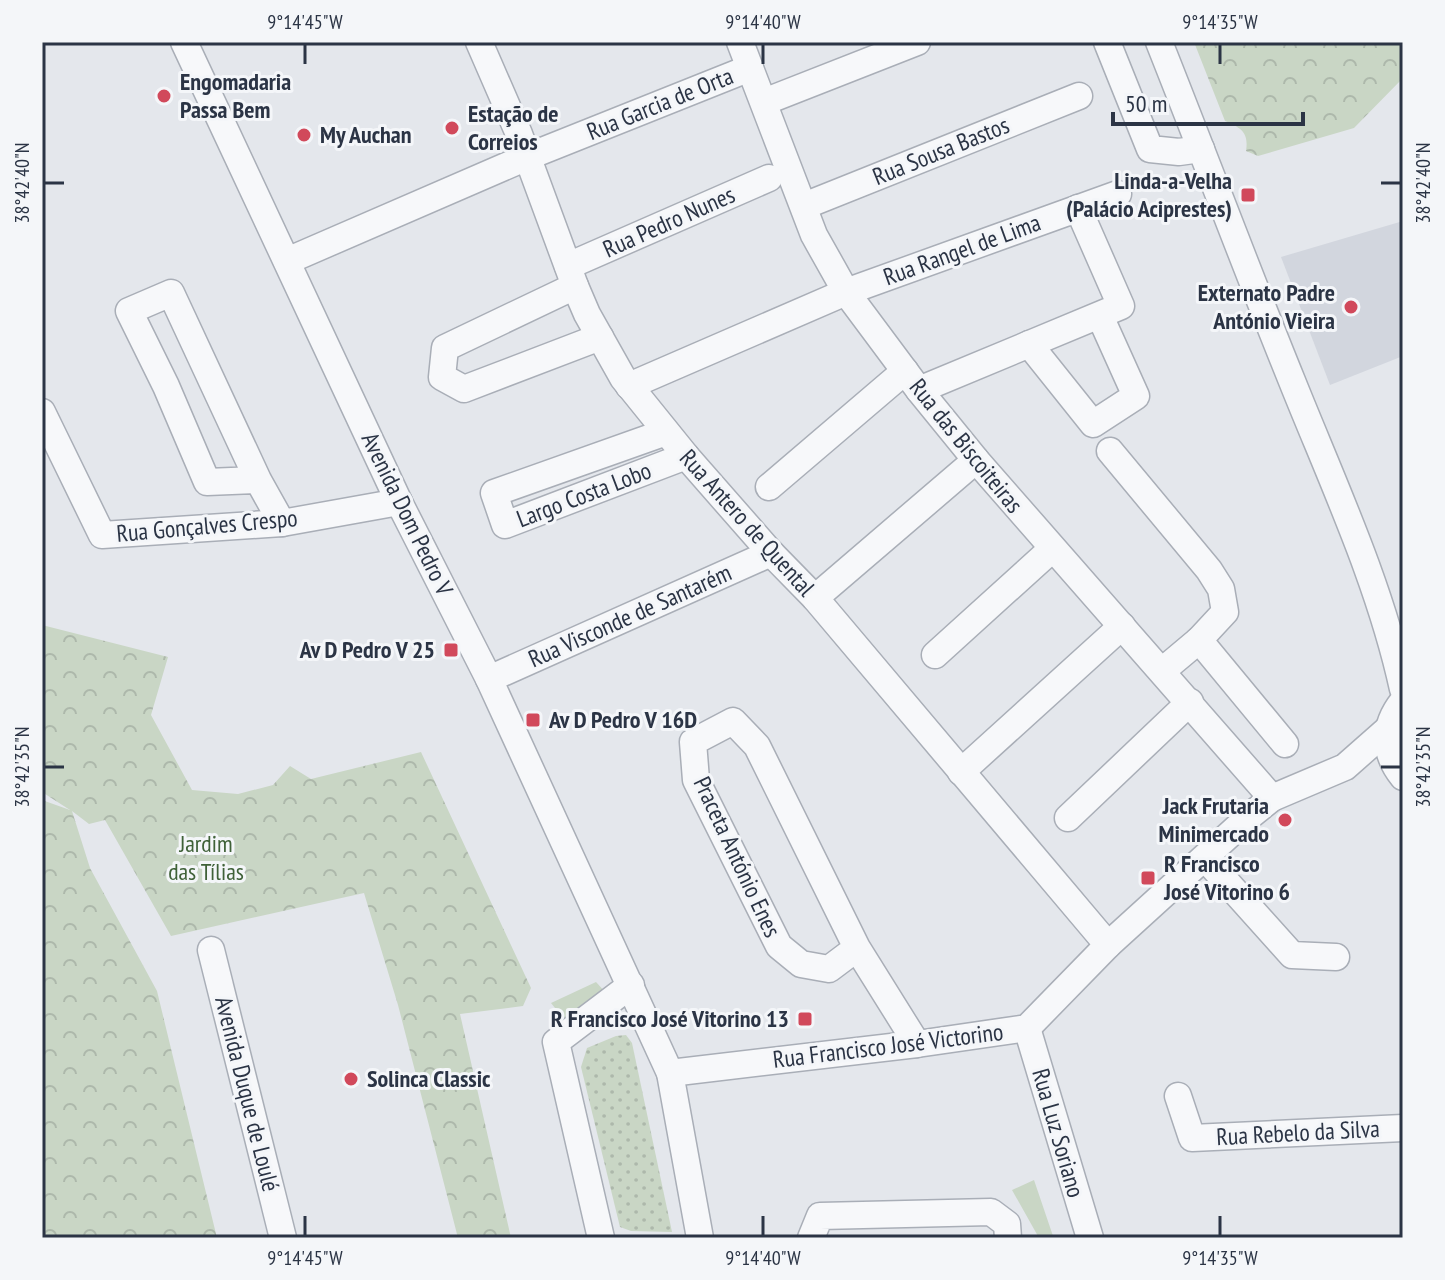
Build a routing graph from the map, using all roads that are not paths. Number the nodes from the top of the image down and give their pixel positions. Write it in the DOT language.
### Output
graph roads {
  1 [pos="184,42"];
  2 [pos="479,42"];
  3 [pos="740,42"];
  4 [pos="917,42"];
  5 [pos="1107,42"];
  6 [pos="1159,42"];
  7 [pos="750,68"];
  8 [pos="1079,96"];
  9 [pos="764,102"];
  10 [pos="1201,149"];
  11 [pos="527,157"];
  12 [pos="769,178"];
  13 [pos="1118,194"];
  14 [pos="804,206"];
  15 [pos="1078,208"];
  16 [pos="287,261"];
  17 [pos="572,276"];
  18 [pos="846,292"];
  19 [pos="1111,311"];
  20 [pos="600,337"];
  21 [pos="1029,344"];
  22 [pos="912,381"];
  23 [pos="629,386"];
  24 [pos="42,412"];
  25 [pos="666,432"];
  26 [pos="1110,451"];
  27 [pos="686,456"];
  28 [pos="976,460"];
  29 [pos="258,480"];
  30 [pos="769,487"];
  31 [pos="399,502"];
  32 [pos="282,523"];
  33 [pos="1353,532"];
  34 [pos="1052,549"];
  35 [pos="771,553"];
  36 [pos="815,598"];
  37 [pos="1122,626"];
  38 [pos="1403,627"];
  39 [pos="1199,640"];
  40 [pos="935,655"];
  41 [pos="1162,671"];
  42 [pos="489,679"];
  43 [pos="1403,689"];
  44 [pos="1403,701"];
  45 [pos="1190,702"];
  46 [pos="1387,730"];
  47 [pos="1285,744"];
  48 [pos="1345,767"];
  49 [pos="1398,771"];
  50 [pos="961,772"];
  51 [pos="1272,798"];
  52 [pos="1068,818"];
  53 [pos="1205,858"];
  54 [pos="1108,945"];
  55 [pos="857,948"];
  56 [pos="211,950"];
  57 [pos="1336,957"];
  58 [pos="631,985"];
  59 [pos="1027,1028"];
  60 [pos="917,1044"];
  61 [pos="670,1073"];
  62 [pos="1178,1096"];
  63 [pos="1403,1128"];
  64 [pos="283,1238"];
  65 [pos="601,1238"];
  66 [pos="700,1238"];
  67 [pos="811,1238"];
  68 [pos="1008,1238"];
  69 [pos="1090,1238"];
  1 -- 16 [label="street, Avenida Dom Pedro V"];
  2 -- 11 [label="street, Rua Antero de Quental"];
  3 -- 7 [label="street, Rua das Biscoiteiras"];
  4 -- 9 [label="street"];
  5 -- 10 [label="street"];
  6 -- 10 [label="street"];
  7 -- 9 [label="street, Rua das Biscoiteiras"];
  7 -- 11 [label="street, Rua Garcia de Orta"];
  8 -- 14 [label="street, Rua Sousa Bastos"];
  9 -- 14 [label="street, Rua das Biscoiteiras"];
  10 -- 33 [label="street"];
  11 -- 16 [label="street, Rua Garcia de Orta"];
  11 -- 17 [label="street, Rua Antero de Quental"];
  12 -- 17 [label="street, Rua Pedro Nunes"];
  13 -- 15 [label="street, Rua Rangel de Lima"];
  14 -- 18 [label="street, Rua das Biscoiteiras"];
  15 -- 18 [label="street, Rua Rangel de Lima"];
  15 -- 19 [label="street"];
  16 -- 31 [label="street, Avenida Dom Pedro V"];
  17 -- 20 [label="street, Rua Antero de Quental"];
  17 -- 20 [label="street, Rua Pedro Nunes"];
  18 -- 22 [label="street, Rua das Biscoiteiras"];
  18 -- 23 [label="street, Rua Rangel de Lima"];
  19 -- 21 [label="street"];
  19 -- 21 [label="street"];
  20 -- 23 [label="street, Rua Antero de Quental"];
  21 -- 22 [label="street"];
  22 -- 28 [label="street, Rua das Biscoiteiras"];
  22 -- 30 [label="street"];
  23 -- 25 [label="street, Rua Antero de Quental"];
  24 -- 32 [label="street, Rua Gonçalves Crespo"];
  25 -- 27 [label="street, Rua Antero de Quental"];
  25 -- 27 [label="street, Largo Costa Lobo"];
  26 -- 39 [label="street"];
  27 -- 35 [label="street, Rua Antero de Quental"];
  28 -- 34 [label="street, Rua das Biscoiteiras"];
  28 -- 36 [label="street"];
  29 -- 29 [label="street"];
  29 -- 32 [label="street"];
  31 -- 32 [label="street, Rua Gonçalves Crespo"];
  31 -- 42 [label="street, Avenida Dom Pedro V"];
  33 -- 38 [label="street"];
  33 -- 43 [label="street"];
  34 -- 37 [label="street, Rua das Biscoiteiras"];
  34 -- 40 [label="street"];
  35 -- 36 [label="street, Rua Antero de Quental"];
  35 -- 42 [label="street, Rua Visconde de Santarém"];
  36 -- 50 [label="street, Rua Antero de Quental"];
  37 -- 41 [label="street, Rua das Biscoiteiras"];
  37 -- 50 [label="street"];
  39 -- 41 [label="street"];
  39 -- 47 [label="street"];
  41 -- 45 [label="street, Rua das Biscoiteiras"];
  42 -- 58 [label="street, Avenida Dom Pedro V"];
  44 -- 46 [label="street, Rua Francisco José Victorino"];
  45 -- 51 [label="street, Rua das Biscoiteiras"];
  45 -- 52 [label="street"];
  46 -- 48 [label="street, Rua Francisco José Victorino"];
  46 -- 49 [label="street"];
  48 -- 49 [label="street, Rua Francisco José Victorino"];
  48 -- 51 [label="street, Rua Francisco José Victorino"];
  50 -- 54 [label="street, Rua Antero de Quental"];
  51 -- 53 [label="street, Rua Francisco José Victorino"];
  53 -- 54 [label="street, Rua Francisco José Victorino"];
  53 -- 57 [label="street"];
  54 -- 59 [label="street, Rua Francisco José Victorino"];
  55 -- 55 [label="street, Praceta António Enes"];
  55 -- 60 [label="street, Praceta António Enes"];
  56 -- 64 [label="street, Avenida Duque de Loulé"];
  58 -- 61 [label="street, Avenida Dom Pedro V"];
  58 -- 65 [label="street"];
  59 -- 60 [label="street, Rua Francisco José Victorino"];
  59 -- 69 [label="street, Rua Luz Soriano"];
  60 -- 61 [label="street, Rua Francisco José Victorino"];
  61 -- 66 [label="street, Avenida Dom Pedro V"];
  62 -- 63 [label="street, Rua Rebelo da Silva"];
  67 -- 68 [label="street"];
}
